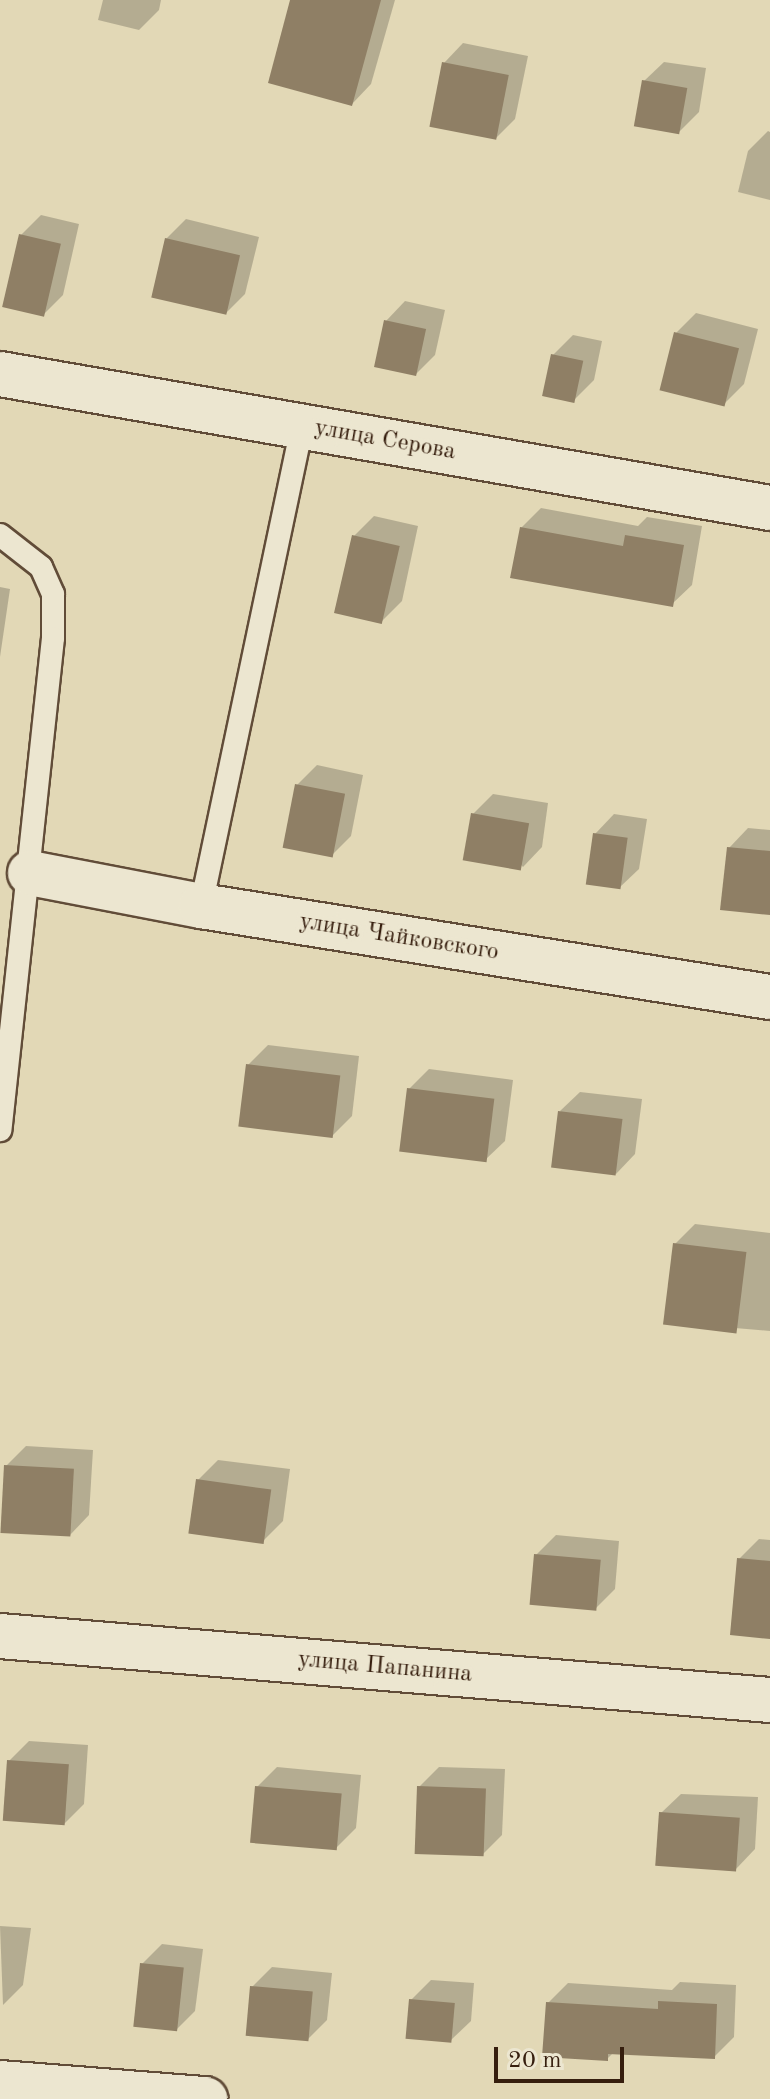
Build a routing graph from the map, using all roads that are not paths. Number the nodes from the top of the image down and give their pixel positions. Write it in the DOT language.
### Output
graph roads {
  1 [pos="0,374"];
  2 [pos="302,427"];
  3 [pos="770,508"];
  4 [pos="0,535"];
  5 [pos="30,873"];
  6 [pos="201,906"];
  7 [pos="770,997"];
  8 [pos="0,1130"];
  9 [pos="0,1636"];
  10 [pos="770,1700"];
  11 [pos="0,2083"];
  12 [pos="205,2099"];
  1 -- 2 [label="street, улица Серова"];
  2 -- 3 [label="street, улица Серова"];
  2 -- 6 [label="lane"];
  4 -- 5 [label="lane"];
  5 -- 6 [label="street, улица Чайковского"];
  5 -- 8 [label="lane"];
  6 -- 7 [label="street, улица Чайковского"];
  9 -- 10 [label="street, улица Папанина"];
  11 -- 12 [label="street"];
}
